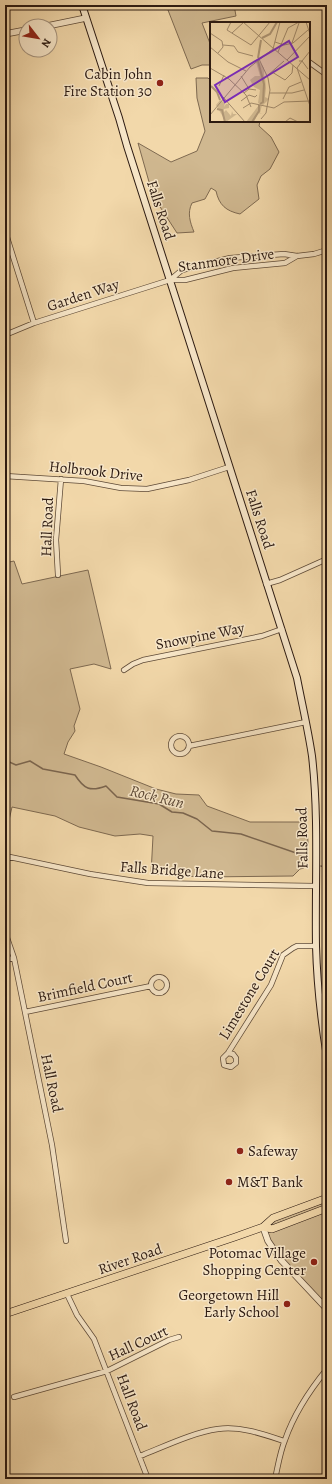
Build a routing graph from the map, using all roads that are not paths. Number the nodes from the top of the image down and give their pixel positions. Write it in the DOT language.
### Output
graph roads {
  1 [pos="82,5"];
  2 [pos="86,18"];
  3 [pos="58,24"];
  4 [pos="18,32"];
  5 [pos="5,34"];
  6 [pos="310,63"];
  7 [pos="327,75"];
  8 [pos="5,231"];
  9 [pos="327,250"];
  10 [pos="297,256"];
  11 [pos="170,280"];
  12 [pos="34,322"];
  13 [pos="5,335"];
  14 [pos="229,467"];
  15 [pos="5,476"];
  16 [pos="61,480"];
  17 [pos="327,559"];
  18 [pos="58,575"];
  19 [pos="266,584"];
  20 [pos="282,629"];
  21 [pos="124,670"];
  22 [pos="306,722"];
  23 [pos="189,746"];
  24 [pos="6,856"];
  25 [pos="5,872"];
  26 [pos="316,886"];
  27 [pos="5,932"];
  28 [pos="316,946"];
  29 [pos="14,958"];
  30 [pos="5,960"];
  31 [pos="151,986"];
  32 [pos="25,1012"];
  33 [pos="228,1053"];
  34 [pos="327,1057"];
  35 [pos="327,1198"];
  36 [pos="327,1208"];
  37 [pos="263,1227"];
  38 [pos="66,1241"];
  39 [pos="67,1294"];
  40 [pos="327,1309"];
  41 [pos="5,1314"];
  42 [pos="179,1337"];
  43 [pos="327,1369"];
  44 [pos="107,1371"];
  45 [pos="14,1397"];
  46 [pos="284,1441"];
  47 [pos="140,1456"];
  48 [pos="148,1479"];
  49 [pos="276,1479"];
  1 -- 2 [label="main road, Falls Road"];
  2 -- 3 [label="street"];
  2 -- 11 [label="main road, Falls Road"];
  4 -- 5 [label="street"];
  6 -- 7 [label="street"];
  8 -- 12 [label="street"];
  9 -- 10 [label="street, Stanmore Drive"];
  10 -- 11 [label="street, Stanmore Drive"];
  10 -- 11 [label="street, Stanmore Drive"];
  11 -- 12 [label="street, Garden Way"];
  11 -- 14 [label="main road, Falls Road"];
  12 -- 13 [label="street, Garden Way"];
  14 -- 16 [label="street, Holbrook Drive"];
  14 -- 19 [label="main road, Falls Road"];
  15 -- 16 [label="street, Holbrook Drive"];
  16 -- 18 [label="street, Hall Road"];
  17 -- 19 [label="street"];
  19 -- 20 [label="main road, Falls Road"];
  20 -- 21 [label="street, Snowpine Way"];
  20 -- 22 [label="main road, Falls Road"];
  22 -- 23 [label="street"];
  22 -- 26 [label="main road, Falls Road"];
  24 -- 25 [label="street"];
  24 -- 26 [label="street, Falls Bridge Lane"];
  26 -- 28 [label="main road, Falls Road"];
  27 -- 29 [label="street, Hall Road"];
  28 -- 33 [label="street, Limestone Court"];
  28 -- 34 [label="main road, Falls Road"];
  29 -- 30 [label="street"];
  29 -- 32 [label="street, Hall Road"];
  31 -- 32 [label="street, Brimfield Court"];
  32 -- 38 [label="street, Hall Road"];
  35 -- 37 [label="main road, River Road"];
  36 -- 37 [label="main road, River Road"];
  37 -- 39 [label="main road, River Road"];
  37 -- 40 [label="street"];
  39 -- 41 [label="main road, River Road"];
  39 -- 44 [label="street, Hall Road"];
  42 -- 44 [label="street, Hall Court"];
  43 -- 46 [label="street"];
  44 -- 45 [label="street, Hall Court"];
  44 -- 47 [label="street, Hall Road"];
  46 -- 47 [label="street"];
  46 -- 49 [label="street"];
  47 -- 48 [label="street, Hall Road"];
}
